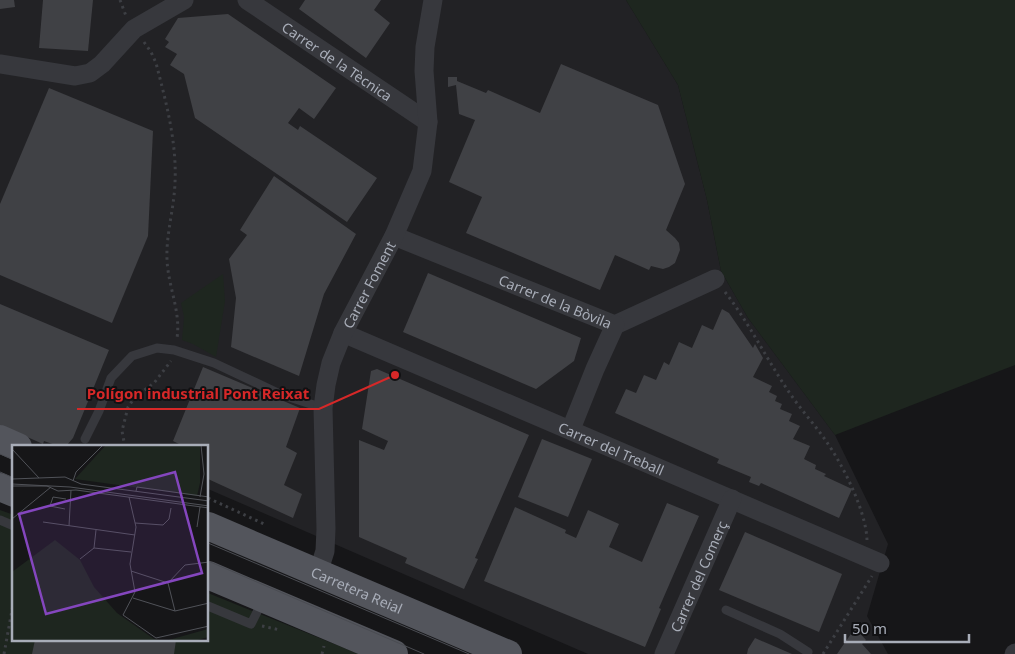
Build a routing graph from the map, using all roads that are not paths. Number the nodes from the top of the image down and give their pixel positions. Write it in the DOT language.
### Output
graph roads {
  1 [pos="184,0"];
  2 [pos="247,0"];
  3 [pos="433,0"];
  4 [pos="0,64"];
  5 [pos="428,122"];
  6 [pos="394,236"];
  7 [pos="715,279"];
  8 [pos="615,325"];
  9 [pos="344,333"];
  10 [pos="323,408"];
  11 [pos="571,429"];
  12 [pos="0,439"];
  13 [pos="85,439"];
  14 [pos="15,445"];
  15 [pos="0,487"];
  16 [pos="12,492"];
  17 [pos="732,499"];
  18 [pos="0,520"];
  19 [pos="12,525"];
  20 [pos="209,526"];
  21 [pos="873,560"];
  22 [pos="318,573"];
  23 [pos="209,575"];
  24 [pos="264,599"];
  25 [pos="209,606"];
  26 [pos="726,610"];
  27 [pos="394,654"];
  28 [pos="508,654"];
  29 [pos="664,654"];
  30 [pos="808,654"];
  1 -- 4 [label="street"];
  2 -- 5 [label="street, Carrer de la Tècnica"];
  3 -- 5 [label="street, Carrer Foment"];
  5 -- 6 [label="street, Carrer Foment"];
  6 -- 8 [label="street, Carrer de la Bòvila"];
  6 -- 9 [label="street, Carrer Foment"];
  7 -- 8 [label="street, Carrer de la Bòvila"];
  8 -- 11 [label="street"];
  9 -- 10 [label="street, Carrer Foment"];
  9 -- 11 [label="street, Carrer del Treball"];
  10 -- 13 [label="lane"];
  10 -- 22 [label="street, Carrer Foment"];
  11 -- 17 [label="street, Carrer del Treball"];
  12 -- 14 [label="main road"];
  15 -- 16 [label="main road"];
  17 -- 21 [label="street, Carrer del Treball"];
  17 -- 29 [label="street, Carrer del Comerç"];
  18 -- 19 [label="lane"];
  20 -- 22 [label="main road, Carretera Reial"];
  22 -- 28 [label="main road, Carretera Reial"];
  23 -- 24 [label="main road"];
  24 -- 25 [label="lane"];
  24 -- 27 [label="main road"];
  26 -- 30 [label="lane"];
}
